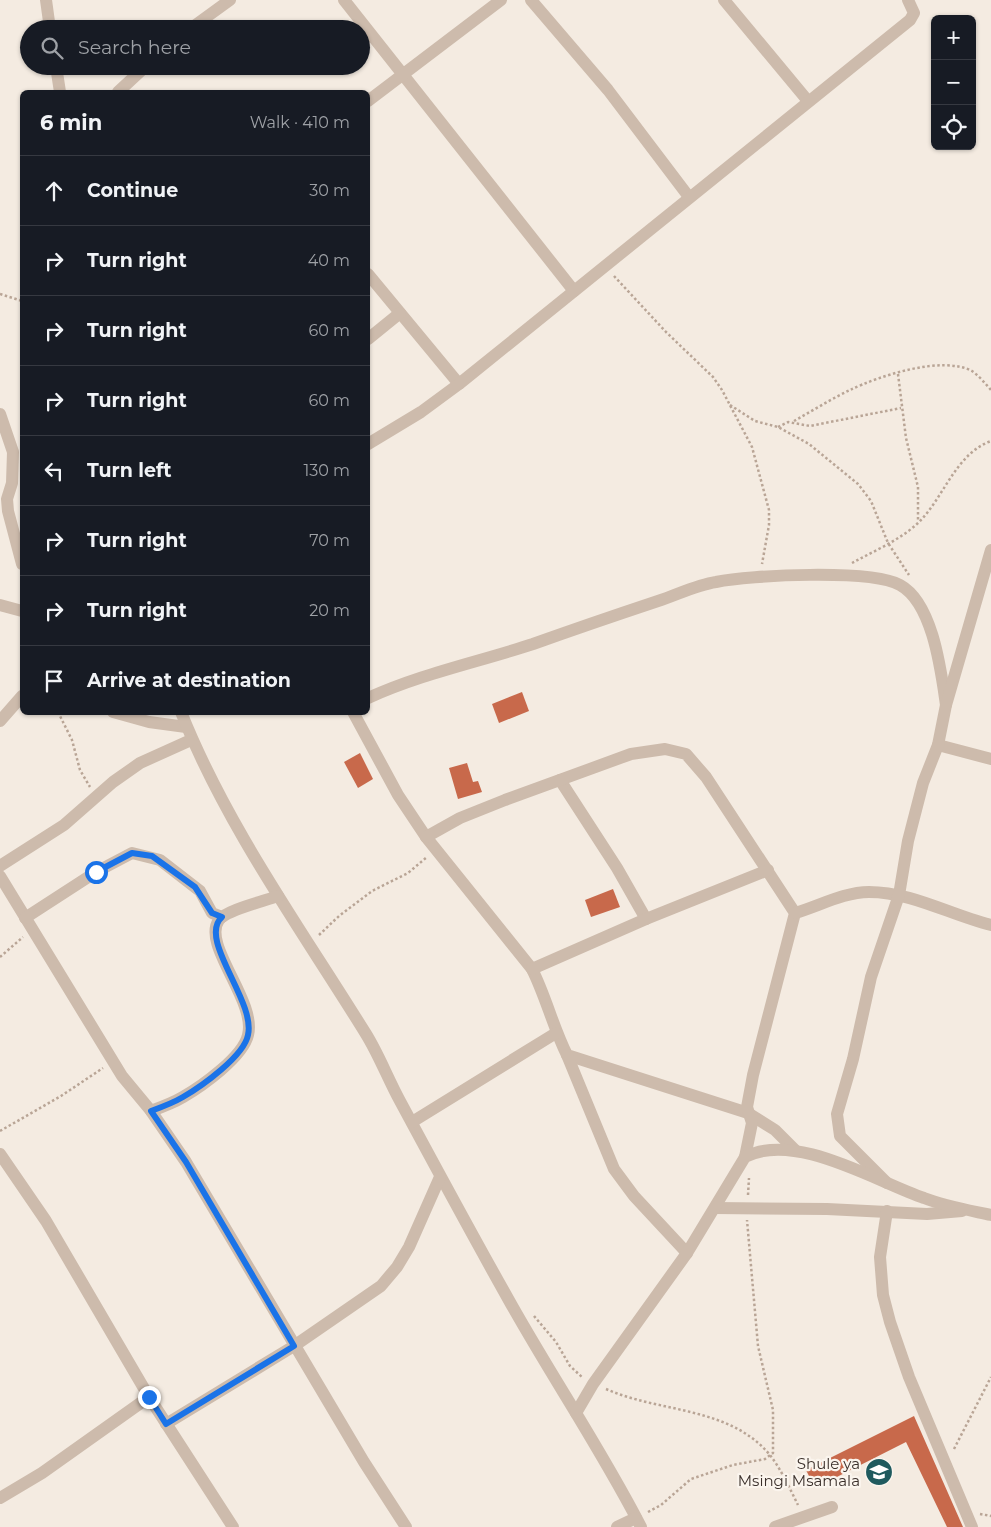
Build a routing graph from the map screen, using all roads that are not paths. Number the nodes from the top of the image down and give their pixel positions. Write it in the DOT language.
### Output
graph roads {
  1 [pos="46,0"];
  2 [pos="230,0"];
  3 [pos="344,0"];
  4 [pos="501,0"];
  5 [pos="531,0"];
  6 [pos="724,0"];
  7 [pos="908,0"];
  8 [pos="49,20"];
  9 [pos="202,20"];
  10 [pos="360,20"];
  11 [pos="370,33"];
  12 [pos="403,74"];
  13 [pos="57,75"];
  14 [pos="136,75"];
  15 [pos="60,90"];
  16 [pos="120,90"];
  17 [pos="370,99"];
  18 [pos="808,101"];
  19 [pos="689,197"];
  20 [pos="370,276"];
  21 [pos="574,291"];
  22 [pos="400,312"];
  23 [pos="370,337"];
  24 [pos="460,384"];
  25 [pos="0,414"];
  26 [pos="370,443"];
  27 [pos="991,550"];
  28 [pos="20,556"];
  29 [pos="0,605"];
  30 [pos="20,610"];
  31 [pos="370,697"];
  32 [pos="946,705"];
  33 [pos="17,709"];
  34 [pos="124,715"];
  35 [pos="181,715"];
  36 [pos="355,715"];
  37 [pos="0,721"];
  38 [pos="186,727"];
  39 [pos="191,740"];
  40 [pos="938,745"];
  41 [pos="991,760"];
  42 [pos="560,780"];
  43 [pos="426,837"];
  44 [pos="0,866"];
  45 [pos="768,870"];
  46 [pos="0,876"];
  47 [pos="899,895"];
  48 [pos="278,896"];
  49 [pos="795,913"];
  50 [pos="222,917"];
  51 [pos="646,919"];
  52 [pos="28,923"];
  53 [pos="991,925"];
  54 [pos="532,969"];
  55 [pos="556,1033"];
  56 [pos="567,1055"];
  57 [pos="151,1111"];
  58 [pos="748,1113"];
  59 [pos="412,1122"];
  60 [pos="796,1151"];
  61 [pos="0,1154"];
  62 [pos="748,1156"];
  63 [pos="440,1177"];
  64 [pos="887,1183"];
  65 [pos="716,1208"];
  66 [pos="966,1210"];
  67 [pos="887,1211"];
  68 [pos="991,1215"];
  69 [pos="687,1253"];
  70 [pos="294,1346"];
  71 [pos="149,1397"];
  72 [pos="576,1414"];
  73 [pos="166,1424"];
  74 [pos="0,1498"];
  75 [pos="832,1507"];
  76 [pos="808,1522"];
  77 [pos="638,1523"];
  78 [pos="233,1527"];
  79 [pos="406,1527"];
  80 [pos="617,1527"];
  81 [pos="776,1527"];
  82 [pos="972,1527"];
  1 -- 8 [label="street"];
  2 -- 9 [label="street"];
  3 -- 10 [label="street"];
  4 -- 12 [label="street"];
  5 -- 19 [label="street"];
  6 -- 18 [label="street"];
  7 -- 18 [label="street"];
  11 -- 12 [label="street"];
  12 -- 17 [label="street"];
  12 -- 21 [label="street"];
  13 -- 15 [label="street"];
  14 -- 16 [label="street"];
  18 -- 19 [label="street"];
  19 -- 21 [label="street"];
  20 -- 22 [label="street"];
  21 -- 24 [label="street"];
  22 -- 23 [label="street"];
  22 -- 24 [label="street"];
  24 -- 26 [label="street"];
  25 -- 28 [label="street"];
  27 -- 32 [label="street"];
  29 -- 30 [label="street"];
  31 -- 32 [label="street"];
  32 -- 40 [label="street"];
  33 -- 37 [label="street"];
  34 -- 38 [label="street"];
  35 -- 38 [label="street"];
  36 -- 43 [label="street"];
  38 -- 39 [label="street"];
  39 -- 44 [label="street"];
  39 -- 48 [label="street"];
  40 -- 41 [label="street"];
  40 -- 47 [label="street"];
  42 -- 43 [label="street"];
  42 -- 45 [label="street"];
  42 -- 51 [label="street"];
  43 -- 54 [label="street"];
  45 -- 49 [label="street"];
  45 -- 51 [label="street"];
  46 -- 52 [label="street"];
  47 -- 49 [label="street"];
  47 -- 53 [label="street"];
  47 -- 64 [label="street"];
  48 -- 50 [label="street"];
  48 -- 59 [label="street"];
  49 -- 58 [label="street"];
  50 -- 52 [label="street"];
  50 -- 57 [label="street"];
  51 -- 54 [label="street"];
  52 -- 57 [label="street"];
  54 -- 55 [label="street"];
  55 -- 56 [label="street"];
  55 -- 59 [label="street"];
  56 -- 58 [label="street"];
  56 -- 69 [label="street"];
  57 -- 70 [label="street"];
  58 -- 60 [label="street"];
  58 -- 62 [label="street"];
  59 -- 63 [label="street"];
  60 -- 62 [label="street"];
  60 -- 64 [label="street"];
  61 -- 71 [label="street"];
  62 -- 65 [label="street"];
  63 -- 70 [label="street"];
  63 -- 72 [label="street"];
  64 -- 66 [label="street"];
  65 -- 67 [label="street"];
  65 -- 69 [label="street"];
  66 -- 67 [label="street"];
  66 -- 68 [label="street"];
  67 -- 82 [label="street"];
  69 -- 72 [label="street"];
  70 -- 73 [label="street"];
  70 -- 79 [label="street"];
  71 -- 73 [label="street"];
  71 -- 74 [label="street"];
  72 -- 77 [label="street"];
  73 -- 78 [label="street"];
  75 -- 76 [label="street"];
  76 -- 81 [label="street"];
  77 -- 80 [label="street"];
}
